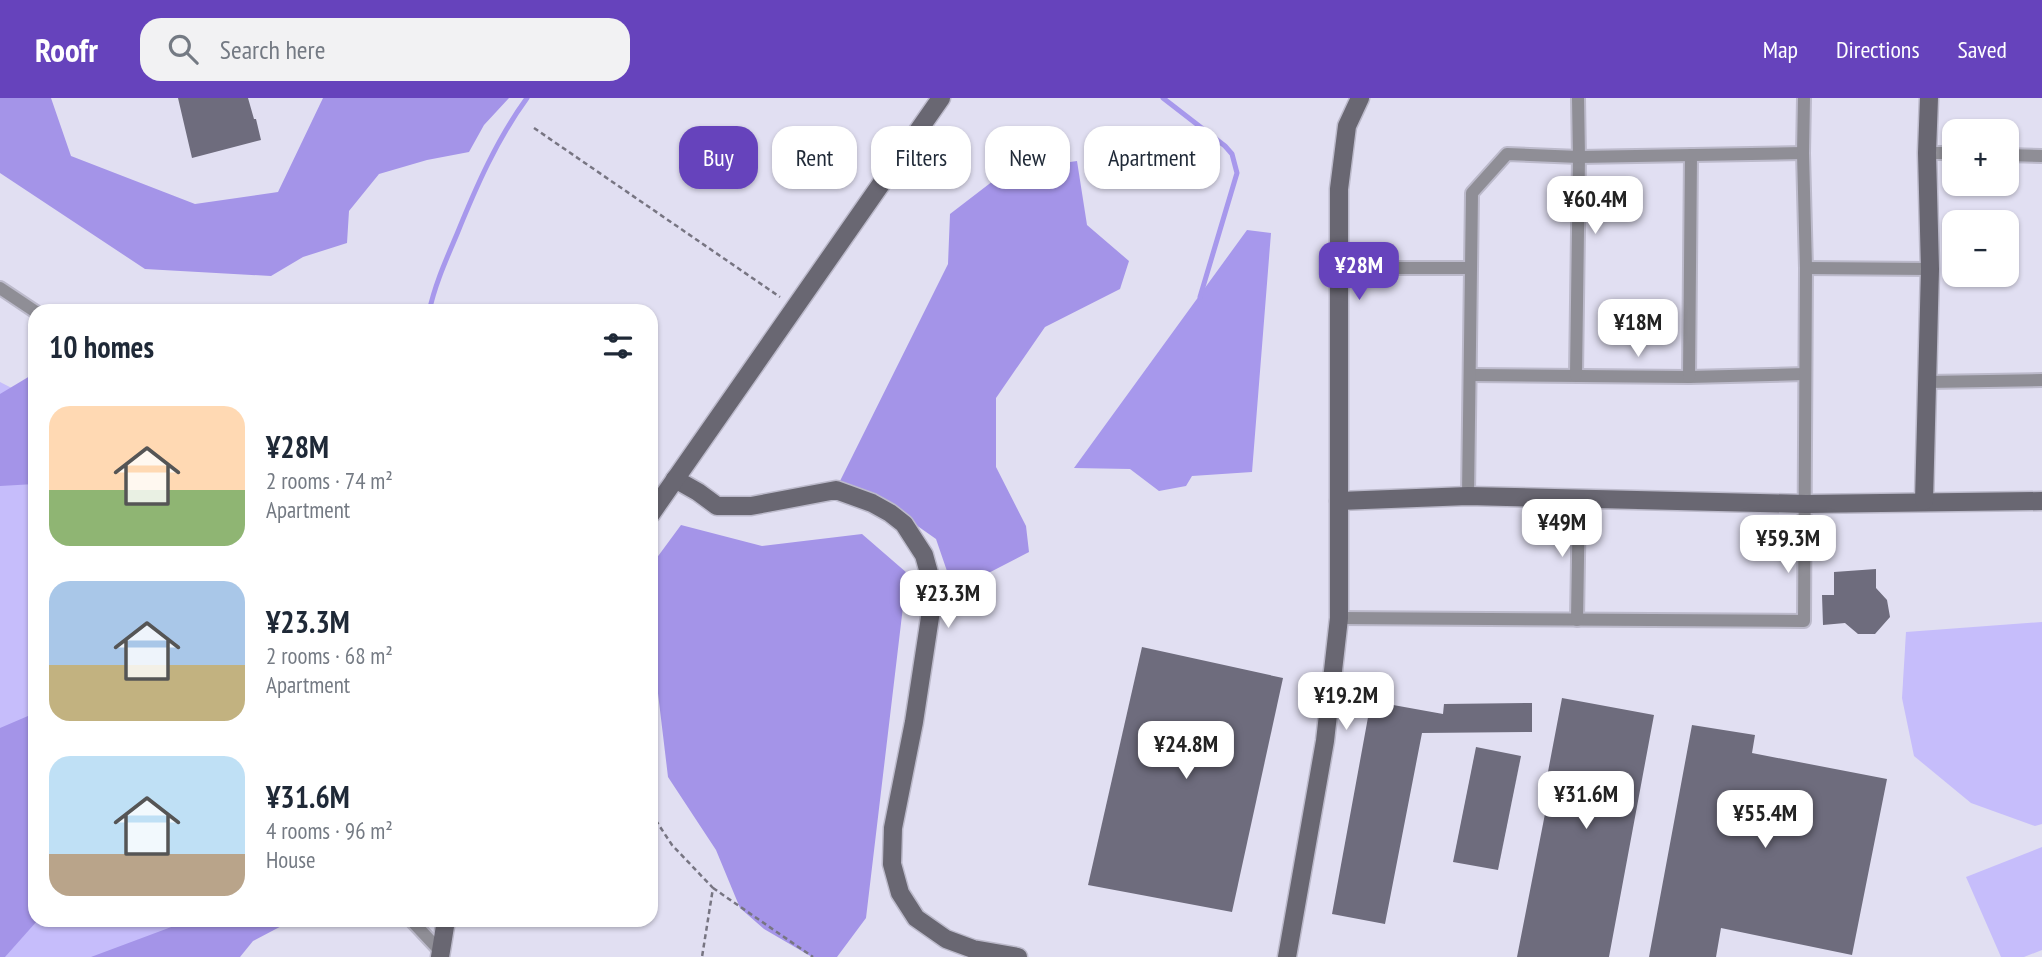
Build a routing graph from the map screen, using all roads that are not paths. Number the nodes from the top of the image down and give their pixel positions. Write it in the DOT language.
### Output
graph roads {
  1 [pos="942,98"];
  2 [pos="1360,98"];
  3 [pos="1578,98"];
  4 [pos="1804,98"];
  5 [pos="1929,98"];
  6 [pos="1802,153"];
  7 [pos="1927,153"];
  8 [pos="1942,153"];
  9 [pos="1691,155"];
  10 [pos="2019,155"];
  11 [pos="2042,156"];
  12 [pos="1579,157"];
  13 [pos="1339,268"];
  14 [pos="1471,268"];
  15 [pos="1806,268"];
  16 [pos="1930,269"];
  17 [pos="0,288"];
  18 [pos="28,307"];
  19 [pos="1805,374"];
  20 [pos="1470,375"];
  21 [pos="1576,375"];
  22 [pos="1689,377"];
  23 [pos="2042,380"];
  24 [pos="1927,382"];
  25 [pos="675,479"];
  26 [pos="1468,496"];
  27 [pos="1579,498"];
  28 [pos="1339,501"];
  29 [pos="1924,501"];
  30 [pos="2042,501"];
  31 [pos="658,504"];
  32 [pos="1806,504"];
  33 [pos="1339,618"];
  34 [pos="1577,620"];
  35 [pos="417,927"];
  36 [pos="445,927"];
  37 [pos="441,955"];
  38 [pos="1018,957"];
  39 [pos="1287,957"];
  1 -- 25 [label="street"];
  2 -- 13 [label="street"];
  3 -- 12 [label="street"];
  4 -- 6 [label="street"];
  5 -- 7 [label="street"];
  6 -- 9 [label="street"];
  6 -- 15 [label="street"];
  7 -- 8 [label="street"];
  7 -- 16 [label="street"];
  9 -- 12 [label="street"];
  9 -- 22 [label="street"];
  10 -- 11 [label="street"];
  12 -- 14 [label="street"];
  12 -- 21 [label="street"];
  13 -- 14 [label="street"];
  13 -- 28 [label="street"];
  14 -- 20 [label="street"];
  15 -- 16 [label="street"];
  15 -- 19 [label="street"];
  16 -- 24 [label="street"];
  17 -- 18 [label="street"];
  19 -- 22 [label="street"];
  19 -- 32 [label="street"];
  20 -- 21 [label="street"];
  20 -- 26 [label="street"];
  21 -- 22 [label="street"];
  23 -- 24 [label="street"];
  24 -- 29 [label="street"];
  25 -- 31 [label="street"];
  25 -- 38 [label="street"];
  26 -- 27 [label="street"];
  26 -- 28 [label="street"];
  27 -- 32 [label="street"];
  27 -- 34 [label="street"];
  28 -- 33 [label="street"];
  29 -- 30 [label="street"];
  29 -- 32 [label="street"];
  32 -- 34 [label="street"];
  33 -- 34 [label="street"];
  33 -- 39 [label="street"];
  35 -- 37 [label="street"];
  36 -- 37 [label="street"];
}
